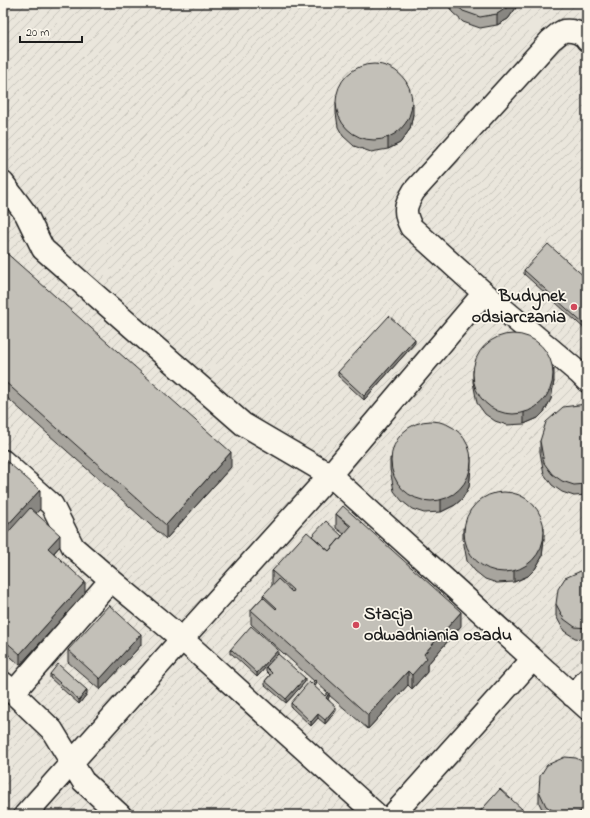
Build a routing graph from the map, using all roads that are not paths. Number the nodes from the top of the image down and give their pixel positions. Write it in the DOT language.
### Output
graph roads {
  1 [pos="587,40"];
  2 [pos="3,183"];
  3 [pos="484,293"];
  4 [pos="587,381"];
  5 [pos="3,461"];
  6 [pos="330,476"];
  7 [pos="111,580"];
  8 [pos="182,639"];
  9 [pos="532,660"];
  10 [pos="8,688"];
  11 [pos="582,695"];
  12 [pos="72,762"];
  13 [pos="24,815"];
  14 [pos="120,815"];
  15 [pos="377,815"];
  16 [pos="393,815"];
  1 -- 3 [label="lane"];
  2 -- 6 [label="lane"];
  3 -- 4 [label="lane"];
  3 -- 6 [label="lane"];
  5 -- 7 [label="lane"];
  6 -- 8 [label="lane"];
  6 -- 9 [label="lane"];
  7 -- 8 [label="lane"];
  7 -- 10 [label="lane"];
  8 -- 12 [label="lane"];
  8 -- 15 [label="lane"];
  9 -- 11 [label="lane"];
  9 -- 16 [label="lane"];
  10 -- 12 [label="lane"];
  12 -- 13 [label="lane"];
  12 -- 14 [label="lane"];
}
